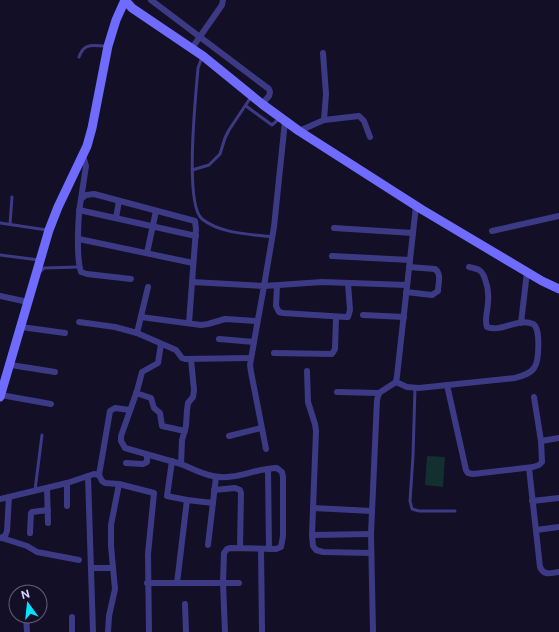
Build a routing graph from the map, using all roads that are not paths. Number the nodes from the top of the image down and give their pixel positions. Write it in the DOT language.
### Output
graph roads {
  1 [pos="125,0"];
  2 [pos="151,0"];
  3 [pos="222,0"];
  4 [pos="199,37"];
  5 [pos="108,46"];
  6 [pos="192,48"];
  7 [pos="323,53"];
  8 [pos="203,56"];
  9 [pos="79,57"];
  10 [pos="252,96"];
  11 [pos="246,106"];
  12 [pos="266,106"];
  13 [pos="260,117"];
  14 [pos="283,119"];
  15 [pos="324,120"];
  16 [pos="299,131"];
  17 [pos="370,137"];
  18 [pos="83,154"];
  19 [pos="192,170"];
  20 [pos="12,197"];
  21 [pos="81,199"];
  22 [pos="119,201"];
  23 [pos="416,206"];
  24 [pos="80,210"];
  25 [pos="156,211"];
  26 [pos="559,216"];
  27 [pos="116,218"];
  28 [pos="0,223"];
  29 [pos="10,224"];
  30 [pos="153,226"];
  31 [pos="334,228"];
  32 [pos="49,230"];
  33 [pos="492,231"];
  34 [pos="413,233"];
  35 [pos="196,236"];
  36 [pos="273,237"];
  37 [pos="79,239"];
  38 [pos="147,253"];
  39 [pos="0,255"];
  40 [pos="332,256"];
  41 [pos="40,260"];
  42 [pos="193,263"];
  43 [pos="409,264"];
  44 [pos="79,267"];
  45 [pos="469,267"];
  46 [pos="527,272"];
  47 [pos="36,275"];
  48 [pos="131,279"];
  49 [pos="192,282"];
  50 [pos="348,283"];
  51 [pos="264,286"];
  52 [pos="278,286"];
  53 [pos="148,287"];
  54 [pos="407,288"];
  55 [pos="559,289"];
  56 [pos="0,296"];
  57 [pos="28,302"];
  58 [pos="363,315"];
  59 [pos="141,317"];
  60 [pos="336,317"];
  61 [pos="404,317"];
  62 [pos="257,321"];
  63 [pos="79,322"];
  64 [pos="189,323"];
  65 [pos="520,323"];
  66 [pos="21,327"];
  67 [pos="65,333"];
  68 [pos="137,333"];
  69 [pos="219,339"];
  70 [pos="254,342"];
  71 [pos="161,344"];
  72 [pos="274,353"];
  73 [pos="251,358"];
  74 [pos="191,359"];
  75 [pos="10,365"];
  76 [pos="308,371"];
  77 [pos="55,372"];
  78 [pos="396,382"];
  79 [pos="447,385"];
  80 [pos="415,388"];
  81 [pos="337,392"];
  82 [pos="136,393"];
  83 [pos="379,393"];
  84 [pos="0,396"];
  85 [pos="534,397"];
  86 [pos="51,404"];
  87 [pos="130,410"];
  88 [pos="262,428"];
  89 [pos="185,431"];
  90 [pos="42,435"];
  91 [pos="229,436"];
  92 [pos="559,438"];
  93 [pos="541,441"];
  94 [pos="266,449"];
  95 [pos="147,455"];
  96 [pos="172,462"];
  97 [pos="126,463"];
  98 [pos="181,464"];
  99 [pos="529,468"];
  100 [pos="268,469"];
  101 [pos="99,475"];
  102 [pos="88,476"];
  103 [pos="216,476"];
  104 [pos="67,483"];
  105 [pos="120,484"];
  106 [pos="47,488"];
  107 [pos="214,490"];
  108 [pos="35,491"];
  109 [pos="154,493"];
  110 [pos="167,496"];
  111 [pos="9,497"];
  112 [pos="559,498"];
  113 [pos="0,499"];
  114 [pos="187,500"];
  115 [pos="532,501"];
  116 [pos="213,503"];
  117 [pos="67,506"];
  118 [pos="313,508"];
  119 [pos="48,510"];
  120 [pos="372,510"];
  121 [pos="455,511"];
  122 [pos="48,523"];
  123 [pos="559,527"];
  124 [pos="536,530"];
  125 [pos="30,533"];
  126 [pos="371,534"];
  127 [pos="312,535"];
  128 [pos="1,538"];
  129 [pos="208,545"];
  130 [pos="240,548"];
  131 [pos="261,549"];
  132 [pos="269,549"];
  133 [pos="371,553"];
  134 [pos="79,560"];
  135 [pos="91,568"];
  136 [pos="113,568"];
  137 [pos="559,572"];
  138 [pos="147,583"];
  139 [pos="177,583"];
  140 [pos="223,583"];
  141 [pos="238,583"];
  142 [pos="185,604"];
  143 [pos="72,617"];
  144 [pos="72,632"];
  145 [pos="93,632"];
  146 [pos="108,632"];
  147 [pos="149,632"];
  148 [pos="186,632"];
  149 [pos="225,632"];
  150 [pos="262,632"];
  151 [pos="373,632"];
  1 -- 5 [label="main road"];
  1 -- 6 [label="main road"];
  2 -- 4 [label="street"];
  3 -- 4 [label="street"];
  4 -- 6 [label="street"];
  4 -- 12 [label="street"];
  5 -- 9 [label="lane"];
  5 -- 18 [label="main road"];
  6 -- 8 [label="main road"];
  7 -- 15 [label="street"];
  8 -- 10 [label="main road"];
  8 -- 19 [label="lane"];
  10 -- 11 [label="lane"];
  10 -- 12 [label="main road"];
  11 -- 13 [label="lane"];
  11 -- 19 [label="lane"];
  12 -- 13 [label="lane"];
  12 -- 14 [label="main road"];
  13 -- 14 [label="lane"];
  14 -- 16 [label="main road"];
  14 -- 36 [label="street"];
  15 -- 16 [label="street"];
  15 -- 17 [label="street"];
  16 -- 23 [label="main road"];
  18 -- 21 [label="street"];
  18 -- 32 [label="main road"];
  19 -- 36 [label="lane"];
  20 -- 29 [label="lane"];
  21 -- 22 [label="street"];
  21 -- 24 [label="street"];
  22 -- 25 [label="street"];
  22 -- 27 [label="street"];
  23 -- 34 [label="street"];
  23 -- 46 [label="main road"];
  24 -- 27 [label="street"];
  24 -- 37 [label="street"];
  25 -- 30 [label="street"];
  25 -- 35 [label="street"];
  26 -- 33 [label="street"];
  27 -- 30 [label="street"];
  28 -- 29 [label="lane"];
  29 -- 32 [label="lane"];
  30 -- 35 [label="street"];
  30 -- 38 [label="street"];
  31 -- 34 [label="street"];
  32 -- 41 [label="main road"];
  34 -- 43 [label="street"];
  35 -- 42 [label="street"];
  36 -- 51 [label="street"];
  37 -- 38 [label="street"];
  37 -- 44 [label="street"];
  38 -- 42 [label="street"];
  39 -- 41 [label="lane"];
  40 -- 43 [label="street"];
  41 -- 47 [label="main road"];
  42 -- 49 [label="street"];
  43 -- 54 [label="street"];
  43 -- 54 [label="street"];
  44 -- 47 [label="lane"];
  44 -- 48 [label="street"];
  45 -- 65 [label="street"];
  46 -- 55 [label="main road"];
  46 -- 65 [label="street"];
  47 -- 57 [label="main road"];
  49 -- 51 [label="street"];
  49 -- 64 [label="street"];
  50 -- 52 [label="street"];
  50 -- 54 [label="street"];
  50 -- 60 [label="street"];
  51 -- 52 [label="street"];
  51 -- 62 [label="street"];
  52 -- 60 [label="street"];
  53 -- 59 [label="street"];
  54 -- 61 [label="street"];
  56 -- 57 [label="street"];
  57 -- 66 [label="main road"];
  58 -- 61 [label="street"];
  59 -- 64 [label="street"];
  59 -- 68 [label="street"];
  60 -- 72 [label="street"];
  61 -- 78 [label="street"];
  62 -- 64 [label="street"];
  62 -- 70 [label="street"];
  63 -- 68 [label="street"];
  65 -- 79 [label="street"];
  66 -- 67 [label="street"];
  66 -- 75 [label="main road"];
  68 -- 71 [label="street"];
  69 -- 70 [label="street"];
  70 -- 73 [label="street"];
  71 -- 74 [label="street"];
  71 -- 82 [label="street"];
  73 -- 74 [label="street"];
  73 -- 88 [label="street"];
  74 -- 89 [label="street"];
  75 -- 77 [label="street"];
  75 -- 84 [label="main road"];
  76 -- 118 [label="street"];
  78 -- 80 [label="street"];
  78 -- 83 [label="street"];
  79 -- 80 [label="street"];
  79 -- 99 [label="street"];
  80 -- 121 [label="lane"];
  81 -- 83 [label="street"];
  82 -- 87 [label="street"];
  82 -- 89 [label="street"];
  83 -- 120 [label="street"];
  84 -- 86 [label="street"];
  85 -- 93 [label="street"];
  87 -- 95 [label="street"];
  87 -- 101 [label="street"];
  88 -- 91 [label="street"];
  88 -- 94 [label="street"];
  89 -- 98 [label="street"];
  90 -- 108 [label="lane"];
  92 -- 93 [label="street"];
  93 -- 99 [label="street"];
  95 -- 96 [label="street"];
  95 -- 97 [label="street"];
  96 -- 98 [label="street"];
  96 -- 110 [label="street"];
  98 -- 103 [label="street"];
  99 -- 115 [label="street"];
  100 -- 103 [label="street"];
  100 -- 132 [label="street"];
  100 -- 132 [label="street"];
  101 -- 102 [label="street"];
  101 -- 105 [label="street"];
  102 -- 104 [label="street"];
  102 -- 135 [label="street"];
  103 -- 107 [label="street"];
  104 -- 106 [label="street"];
  104 -- 117 [label="street"];
  105 -- 109 [label="street"];
  105 -- 136 [label="street"];
  106 -- 108 [label="street"];
  106 -- 119 [label="street"];
  107 -- 116 [label="street"];
  107 -- 130 [label="street"];
  108 -- 111 [label="street"];
  109 -- 110 [label="street"];
  109 -- 138 [label="street"];
  110 -- 114 [label="street"];
  111 -- 113 [label="street"];
  111 -- 128 [label="street"];
  112 -- 115 [label="street"];
  114 -- 116 [label="street"];
  114 -- 139 [label="street"];
  115 -- 124 [label="street"];
  116 -- 129 [label="street"];
  118 -- 120 [label="street"];
  118 -- 127 [label="street"];
  119 -- 122 [label="street"];
  119 -- 125 [label="street"];
  120 -- 126 [label="street"];
  123 -- 124 [label="street"];
  124 -- 137 [label="street"];
  126 -- 127 [label="street"];
  126 -- 133 [label="street"];
  127 -- 133 [label="street"];
  128 -- 134 [label="street"];
  130 -- 131 [label="street"];
  130 -- 140 [label="street"];
  131 -- 132 [label="street"];
  131 -- 150 [label="street"];
  133 -- 151 [label="street"];
  135 -- 136 [label="street"];
  135 -- 145 [label="street"];
  136 -- 146 [label="street"];
  138 -- 139 [label="street"];
  138 -- 147 [label="street"];
  139 -- 140 [label="street"];
  140 -- 141 [label="street"];
  140 -- 149 [label="street"];
  142 -- 148 [label="street"];
  143 -- 144 [label="street"];
}
